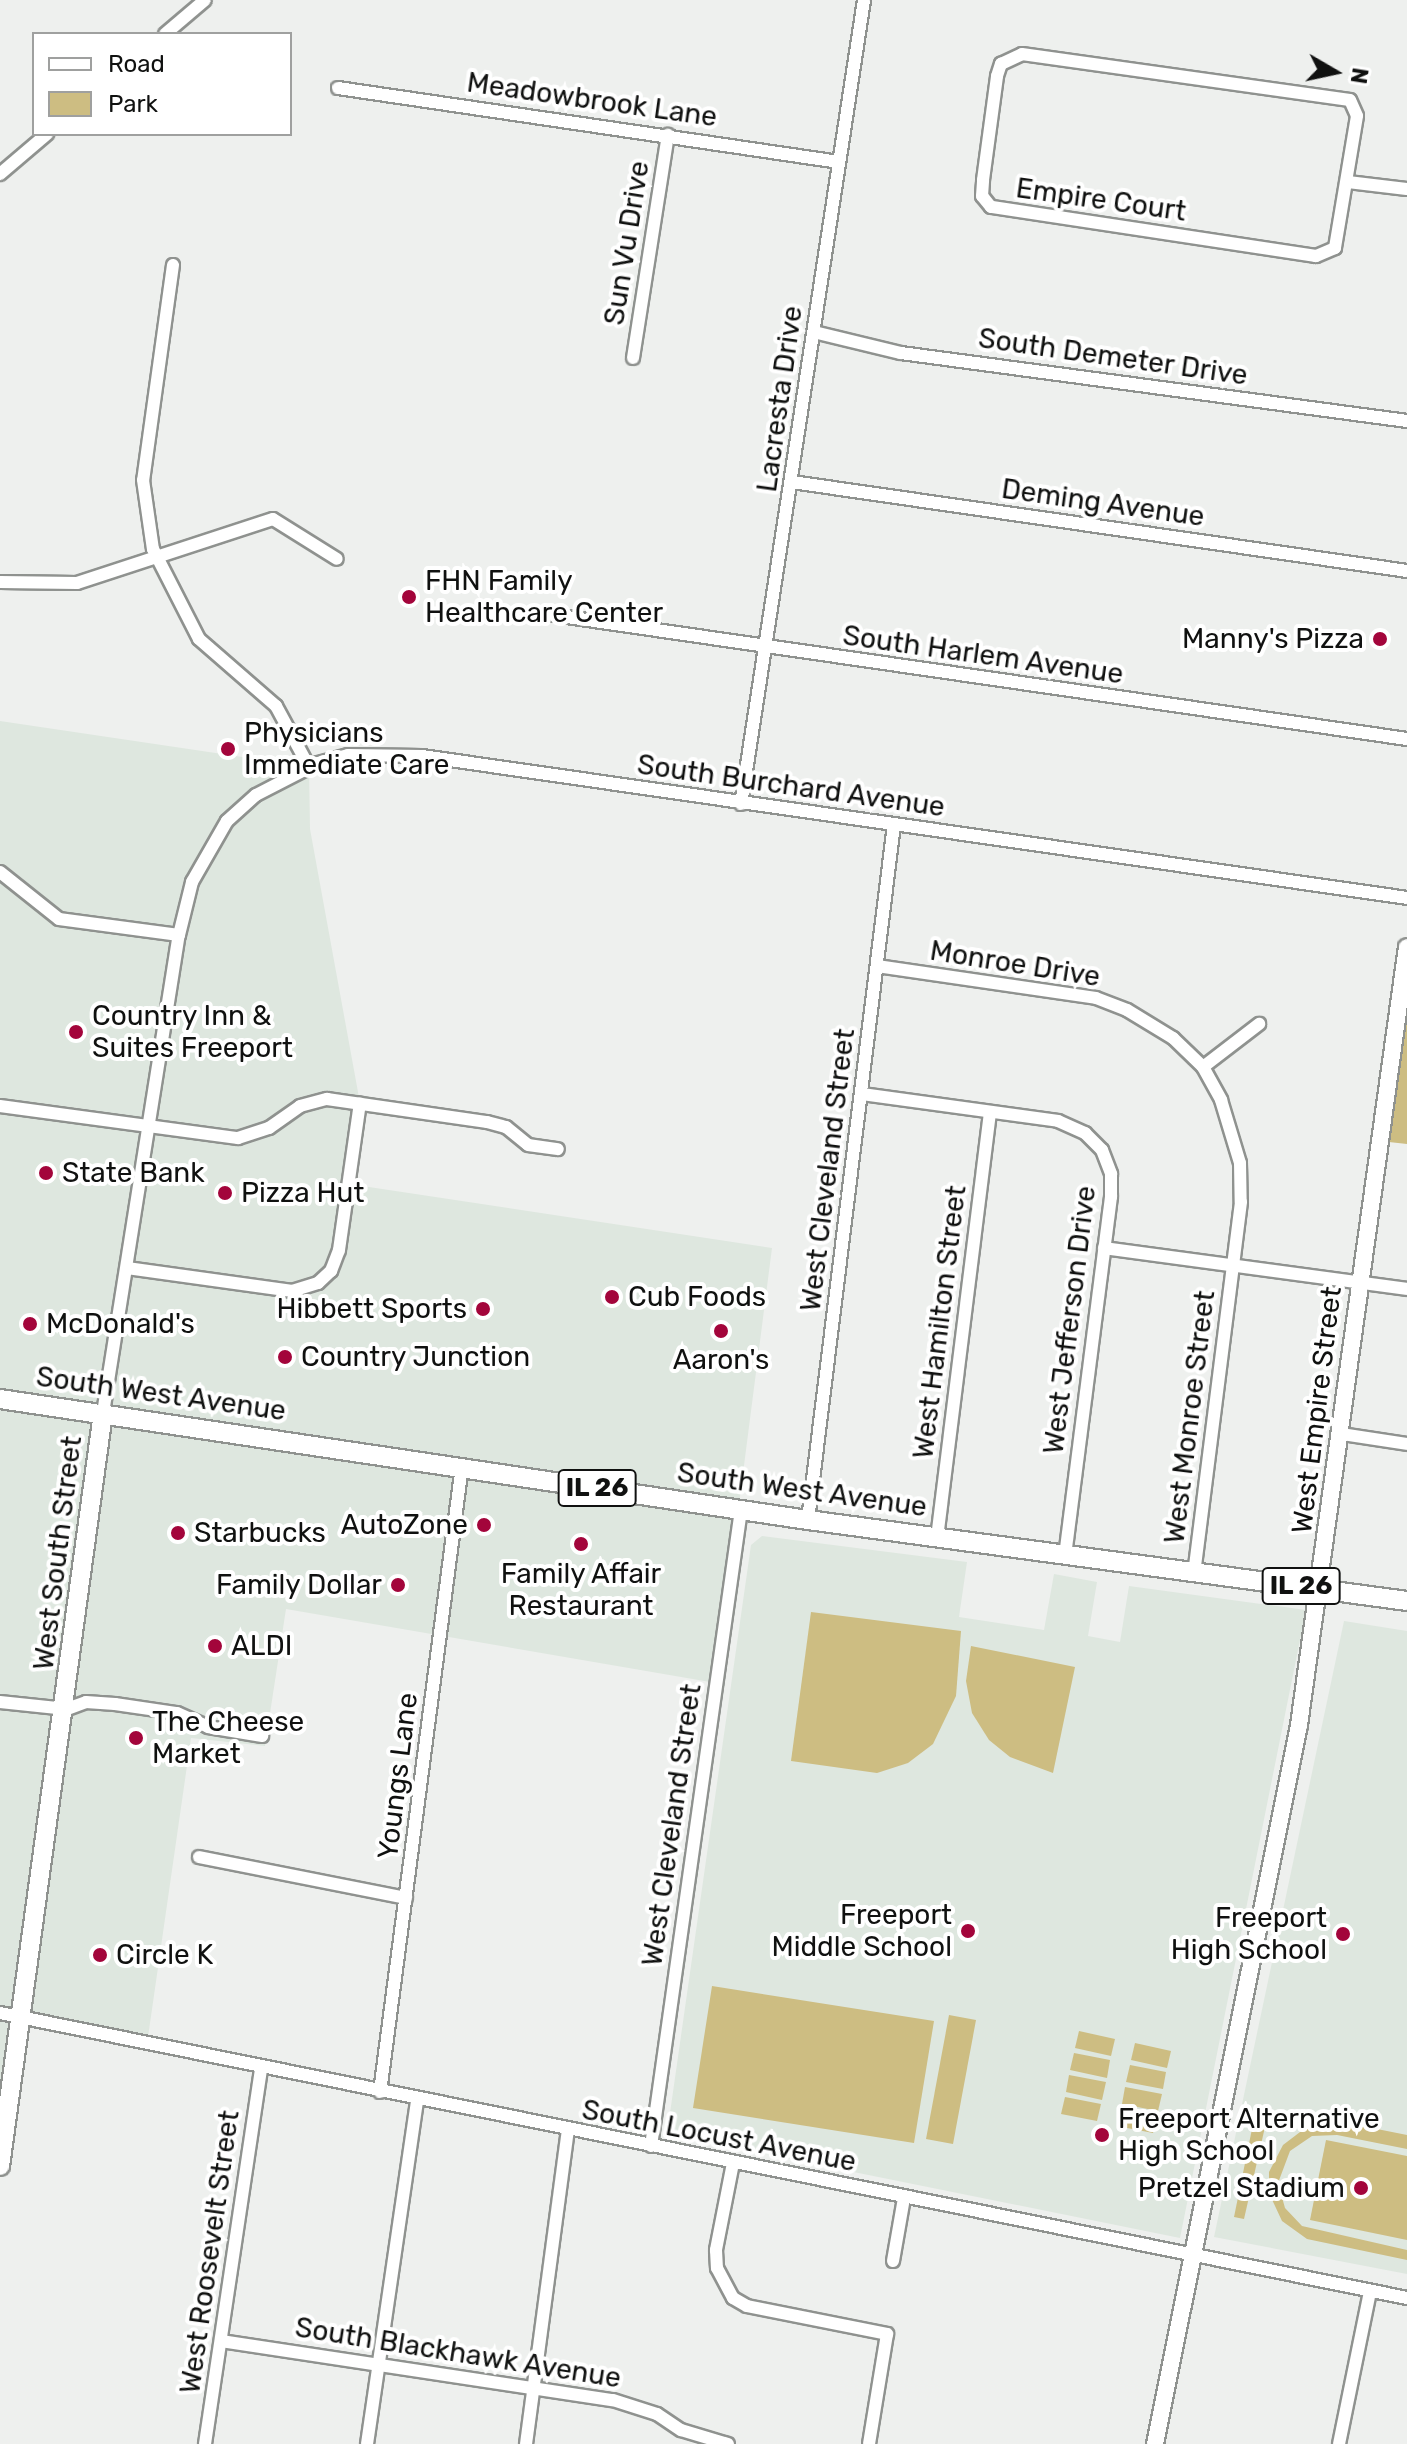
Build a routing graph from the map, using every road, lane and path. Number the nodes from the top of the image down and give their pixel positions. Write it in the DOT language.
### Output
graph roads {
  1 [pos="205,0"];
  2 [pos="864,0"];
  3 [pos="167,32"];
  4 [pos="338,88"];
  5 [pos="668,135"];
  6 [pos="45,136"];
  7 [pos="839,162"];
  8 [pos="0,174"];
  9 [pos="1348,182"];
  10 [pos="1407,189"];
  11 [pos="173,265"];
  12 [pos="814,332"];
  13 [pos="633,358"];
  14 [pos="1407,421"];
  15 [pos="792,482"];
  16 [pos="157,559"];
  17 [pos="337,559"];
  18 [pos="1407,571"];
  19 [pos="0,582"];
  20 [pos="553,615"];
  21 [pos="765,649"];
  22 [pos="1407,739"];
  23 [pos="309,767"];
  24 [pos="741,804"];
  25 [pos="894,825"];
  26 [pos="203,856"];
  27 [pos="0,872"];
  28 [pos="1407,898"];
  29 [pos="179,935"];
  30 [pos="1407,947"];
  31 [pos="877,966"];
  32 [pos="1259,1024"];
  33 [pos="1203,1067"];
  34 [pos="862,1094"];
  35 [pos="360,1103"];
  36 [pos="0,1106"];
  37 [pos="990,1112"];
  38 [pos="151,1127"];
  39 [pos="558,1149"];
  40 [pos="1104,1248"];
  41 [pos="1233,1267"];
  42 [pos="127,1268"];
  43 [pos="1360,1281"];
  44 [pos="1407,1289"];
  45 [pos="0,1399"];
  46 [pos="103,1413"];
  47 [pos="1342,1434"];
  48 [pos="1407,1444"];
  49 [pos="462,1466"];
  50 [pos="741,1510"];
  51 [pos="808,1520"];
  52 [pos="937,1538"];
  53 [pos="1065,1556"];
  54 [pos="1194,1573"];
  55 [pos="1320,1588"];
  56 [pos="1407,1601"];
  57 [pos="0,1702"];
  58 [pos="67,1709"];
  59 [pos="262,1736"];
  60 [pos="199,1857"];
  61 [pos="406,1898"];
  62 [pos="0,2013"];
  63 [pos="23,2017"];
  64 [pos="261,2068"];
  65 [pos="380,2092"];
  66 [pos="417,2100"];
  67 [pos="568,2130"];
  68 [pos="651,2146"];
  69 [pos="733,2163"];
  70 [pos="0,2166"];
  71 [pos="904,2198"];
  72 [pos="1193,2255"];
  73 [pos="893,2261"];
  74 [pos="1370,2291"];
  75 [pos="1407,2298"];
  76 [pos="221,2341"];
  77 [pos="379,2361"];
  78 [pos="534,2385"];
  79 [pos="205,2444"];
  80 [pos="367,2444"];
  81 [pos="526,2444"];
  82 [pos="728,2444"];
  83 [pos="869,2444"];
  84 [pos="1155,2444"];
  85 [pos="1339,2444"];
  1 -- 3 [label="street"];
  2 -- 7 [label="street, Lacresta Drive"];
  4 -- 5 [label="street, Meadowbrook Lane"];
  5 -- 7 [label="street, Meadowbrook Lane"];
  5 -- 13 [label="street, Sun Vu Drive"];
  6 -- 8 [label="street"];
  7 -- 12 [label="street, Lacresta Drive"];
  9 -- 9 [label="street, Empire Court"];
  9 -- 10 [label="street"];
  11 -- 16 [label="street"];
  12 -- 14 [label="street, South Demeter Drive"];
  12 -- 15 [label="street, Lacresta Drive"];
  15 -- 18 [label="street, Deming Avenue"];
  15 -- 21 [label="street, Lacresta Drive"];
  16 -- 17 [label="street"];
  16 -- 19 [label="street"];
  16 -- 23 [label="street"];
  20 -- 21 [label="street, South Harlem Avenue"];
  21 -- 22 [label="street, South Harlem Avenue"];
  21 -- 24 [label="street, Lacresta Drive"];
  23 -- 24 [label="street, South Burchard Avenue"];
  23 -- 26 [label="street, South Burchard Avenue"];
  24 -- 25 [label="street, South Burchard Avenue"];
  25 -- 28 [label="street, South Burchard Avenue"];
  25 -- 31 [label="street, West Cleveland Street"];
  26 -- 29 [label="street, West South Street"];
  27 -- 29 [label="street"];
  29 -- 38 [label="street, West South Street"];
  30 -- 43 [label="main road, West Empire Street"];
  31 -- 33 [label="street, Monroe Drive"];
  31 -- 34 [label="street, West Cleveland Street"];
  32 -- 33 [label="street"];
  33 -- 41 [label="street, Monroe Drive"];
  34 -- 37 [label="street, West Jefferson Drive"];
  34 -- 51 [label="street, West Cleveland Street"];
  35 -- 38 [label="street"];
  35 -- 39 [label="street"];
  35 -- 42 [label="street"];
  36 -- 38 [label="street"];
  37 -- 40 [label="street, West Jefferson Drive"];
  37 -- 52 [label="street, West Hamilton Street"];
  38 -- 42 [label="street, West South Street"];
  40 -- 41 [label="street"];
  40 -- 53 [label="street, West Jefferson Drive"];
  41 -- 43 [label="street"];
  41 -- 54 [label="street, West Monroe Street"];
  42 -- 46 [label="street, West South Street"];
  43 -- 44 [label="street"];
  43 -- 47 [label="main road, West Empire Street"];
  45 -- 46 [label="main road, South West Avenue / IL 26"];
  46 -- 49 [label="main road, South West Avenue / IL 26"];
  46 -- 58 [label="main road, West South Street"];
  47 -- 48 [label="street"];
  47 -- 55 [label="main road, West Empire Street"];
  49 -- 50 [label="main road, South West Avenue / IL 26"];
  49 -- 61 [label="street, Youngs Lane"];
  50 -- 51 [label="main road, South West Avenue / IL 26"];
  50 -- 68 [label="street, West Cleveland Street"];
  51 -- 52 [label="main road, South West Avenue / IL 26"];
  52 -- 53 [label="main road, South West Avenue / IL 26"];
  53 -- 54 [label="main road, South West Avenue / IL 26"];
  54 -- 55 [label="main road, South West Avenue / IL 26"];
  55 -- 56 [label="main road, South West Avenue / IL 26"];
  55 -- 72 [label="main road, West Empire Street"];
  57 -- 58 [label="street"];
  58 -- 59 [label="street"];
  58 -- 63 [label="main road, West South Street"];
  60 -- 61 [label="street"];
  61 -- 65 [label="street, Youngs Lane"];
  62 -- 63 [label="street, South Locust Avenue"];
  63 -- 64 [label="street, South Locust Avenue"];
  63 -- 70 [label="main road, West South Street"];
  64 -- 65 [label="street, South Locust Avenue"];
  64 -- 76 [label="street, West Roosevelt Street"];
  65 -- 66 [label="street, South Locust Avenue"];
  66 -- 67 [label="street, South Locust Avenue"];
  66 -- 77 [label="street"];
  67 -- 68 [label="street, South Locust Avenue"];
  67 -- 78 [label="street"];
  68 -- 69 [label="street, South Locust Avenue"];
  69 -- 71 [label="street, South Locust Avenue"];
  69 -- 83 [label="street"];
  71 -- 72 [label="street, South Locust Avenue"];
  71 -- 73 [label="street"];
  72 -- 74 [label="street, South Locust Avenue"];
  72 -- 84 [label="main road, West Empire Street"];
  74 -- 75 [label="street, South Locust Avenue"];
  74 -- 85 [label="street"];
  76 -- 77 [label="street, South Blackhawk Avenue"];
  76 -- 79 [label="street, West Roosevelt Street"];
  77 -- 78 [label="street, South Blackhawk Avenue"];
  77 -- 80 [label="street"];
  78 -- 81 [label="street"];
  78 -- 82 [label="street, South Blackhawk Avenue"];
}
